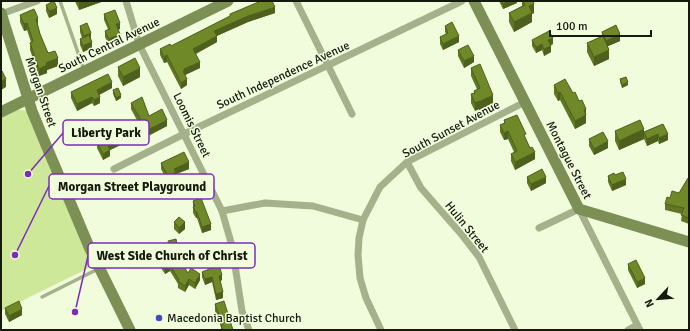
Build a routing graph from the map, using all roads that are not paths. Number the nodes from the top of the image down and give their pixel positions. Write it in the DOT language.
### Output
graph roads {
  1 [pos="37,1"];
  2 [pos="60,1"];
  3 [pos="126,1"];
  4 [pos="228,1"];
  5 [pos="296,1"];
  6 [pos="462,1"];
  7 [pos="474,1"];
  8 [pos="1,13"];
  9 [pos="140,44"];
  10 [pos="328,66"];
  11 [pos="85,71"];
  12 [pos="29,99"];
  13 [pos="525,102"];
  14 [pos="1,112"];
  15 [pos="352,114"];
  16 [pos="184,134"];
  17 [pos="408,162"];
  18 [pos="114,169"];
  19 [pos="579,209"];
  20 [pos="222,211"];
  21 [pos="363,220"];
  22 [pos="539,228"];
  23 [pos="689,242"];
  24 [pos="232,246"];
  25 [pos="201,251"];
  26 [pos="99,268"];
  27 [pos="42,297"];
  28 [pos="639,328"];
  29 [pos="130,330"];
  30 [pos="249,330"];
  31 [pos="381,330"];
  32 [pos="515,330"];
  33 [pos="628,330"];
  1 -- 8 [label="street"];
  2 -- 11 [label="lane"];
  3 -- 9 [label="street, Loomis Street"];
  4 -- 9 [label="main road, South Central Avenue"];
  5 -- 10 [label="street"];
  6 -- 10 [label="street, South Independence Avenue"];
  7 -- 13 [label="main road, Montague Street"];
  8 -- 12 [label="main road, Morgan Street"];
  9 -- 11 [label="main road, South Central Avenue"];
  9 -- 16 [label="street, Loomis Street"];
  10 -- 15 [label="street"];
  10 -- 16 [label="street, South Independence Avenue"];
  11 -- 12 [label="main road, South Central Avenue"];
  12 -- 14 [label="main road, South Central Avenue"];
  12 -- 26 [label="main road, Morgan Street"];
  13 -- 17 [label="street, South Sunset Avenue"];
  13 -- 19 [label="main road, Montague Street"];
  16 -- 18 [label="street, South Independence Avenue"];
  16 -- 20 [label="street, Loomis Street"];
  17 -- 21 [label="street, South Sunset Avenue"];
  17 -- 32 [label="street, Hulin Street"];
  19 -- 22 [label="street"];
  19 -- 23 [label="main road"];
  19 -- 28 [label="street, Montague Street"];
  20 -- 21 [label="street"];
  20 -- 24 [label="street, Loomis Street"];
  21 -- 31 [label="street, South Sunset Avenue"];
  24 -- 25 [label="street"];
  24 -- 30 [label="street, Loomis Street"];
  26 -- 27 [label="lane"];
  26 -- 29 [label="main road, Morgan Street"];
  28 -- 33 [label="street"];
}
